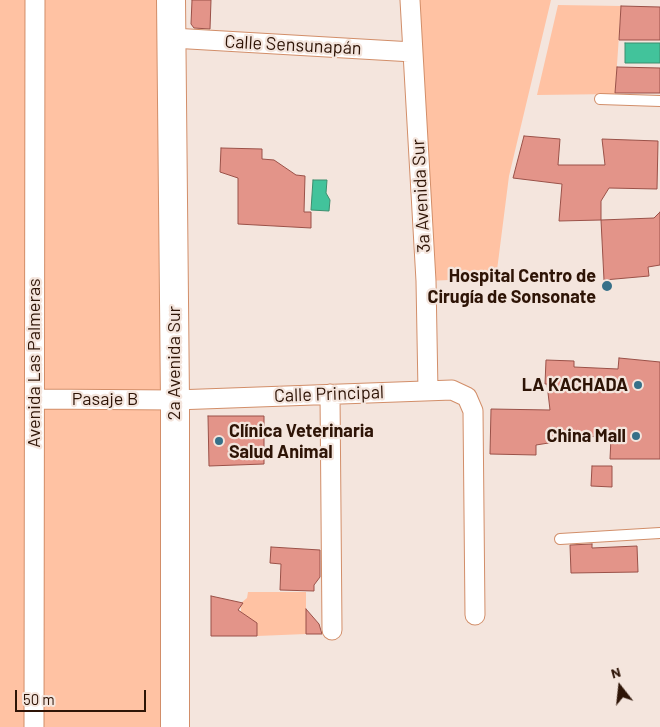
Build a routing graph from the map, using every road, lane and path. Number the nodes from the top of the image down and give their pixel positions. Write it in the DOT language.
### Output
graph roads {
  1 [pos="35,0"];
  2 [pos="171,0"];
  3 [pos="410,0"];
  4 [pos="172,38"];
  5 [pos="413,52"];
  6 [pos="600,99"];
  7 [pos="660,101"];
  8 [pos="428,391"];
  9 [pos="330,394"];
  10 [pos="34,399"];
  11 [pos="175,400"];
  12 [pos="660,533"];
  13 [pos="560,539"];
  14 [pos="475,615"];
  15 [pos="332,630"];
  16 [pos="34,727"];
  17 [pos="175,727"];
  1 -- 10 [label="street, Avenida Las Palmeras"];
  2 -- 4 [label="street, 2a Avenida Sur"];
  3 -- 5 [label="street, 3a Avenida Sur"];
  4 -- 5 [label="street, Calle Sensunapán"];
  4 -- 11 [label="street, 2a Avenida Sur"];
  5 -- 8 [label="street, 3a Avenida Sur"];
  6 -- 7 [label="lane"];
  8 -- 9 [label="street, Calle Principal"];
  8 -- 14 [label="street, Calle Principal"];
  9 -- 11 [label="street, Calle Principal"];
  9 -- 15 [label="street"];
  10 -- 11 [label="street, Pasaje B"];
  10 -- 16 [label="street, Avenida Las Palmeras"];
  11 -- 17 [label="street, 2a Avenida Sur"];
  12 -- 13 [label="lane"];
}
